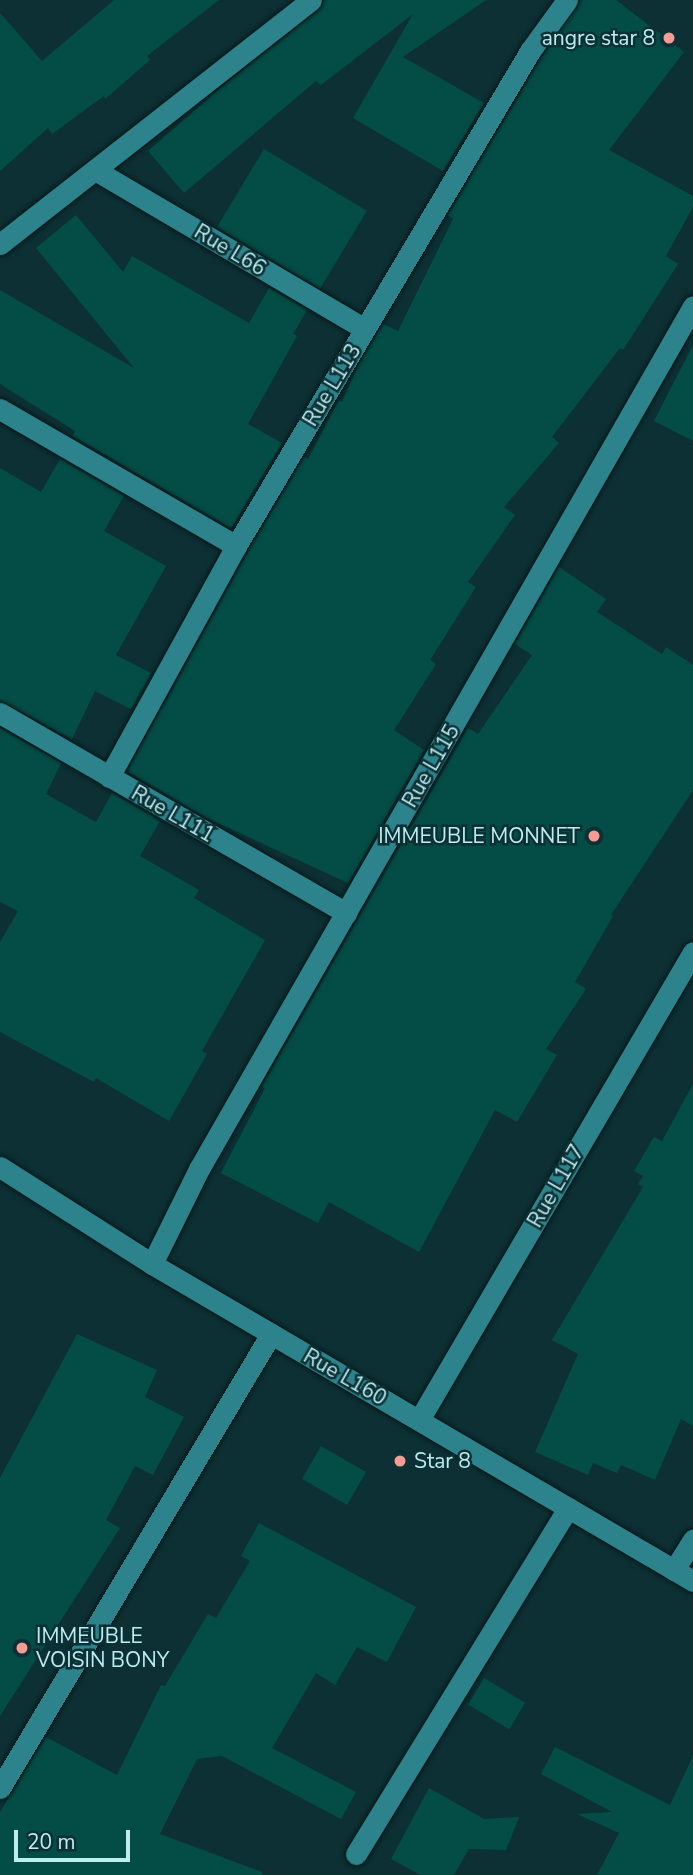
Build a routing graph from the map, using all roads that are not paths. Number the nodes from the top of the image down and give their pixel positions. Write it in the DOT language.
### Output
graph roads {
  1 [pos="311,0"];
  2 [pos="567,0"];
  3 [pos="95,170"];
  4 [pos="0,244"];
  5 [pos="693,306"];
  6 [pos="365,329"];
  7 [pos="0,409"];
  8 [pos="236,546"];
  9 [pos="0,713"];
  10 [pos="109,777"];
  11 [pos="346,913"];
  12 [pos="693,952"];
  13 [pos="0,1167"];
  14 [pos="152,1264"];
  15 [pos="271,1334"];
  16 [pos="419,1420"];
  17 [pos="568,1508"];
  18 [pos="693,1539"];
  19 [pos="674,1570"];
  20 [pos="693,1581"];
  21 [pos="0,1788"];
  22 [pos="356,1854"];
  1 -- 3 [label="street"];
  2 -- 6 [label="street, Rue L113"];
  3 -- 4 [label="street"];
  3 -- 6 [label="street, Rue L66"];
  5 -- 11 [label="street, Rue L115"];
  6 -- 8 [label="street, Rue L113"];
  7 -- 8 [label="street"];
  8 -- 10 [label="street, Rue L113"];
  9 -- 10 [label="street, Rue L111"];
  10 -- 11 [label="street, Rue L111"];
  11 -- 14 [label="street, Rue L115"];
  12 -- 16 [label="street, Rue L117"];
  13 -- 14 [label="street, Rue L160"];
  14 -- 15 [label="street, Rue L160"];
  15 -- 16 [label="street, Rue L160"];
  15 -- 21 [label="street"];
  16 -- 17 [label="street, Rue L160"];
  17 -- 19 [label="street, Rue L160"];
  17 -- 22 [label="street"];
  18 -- 19 [label="street"];
  19 -- 20 [label="street, Rue L160"];
}
